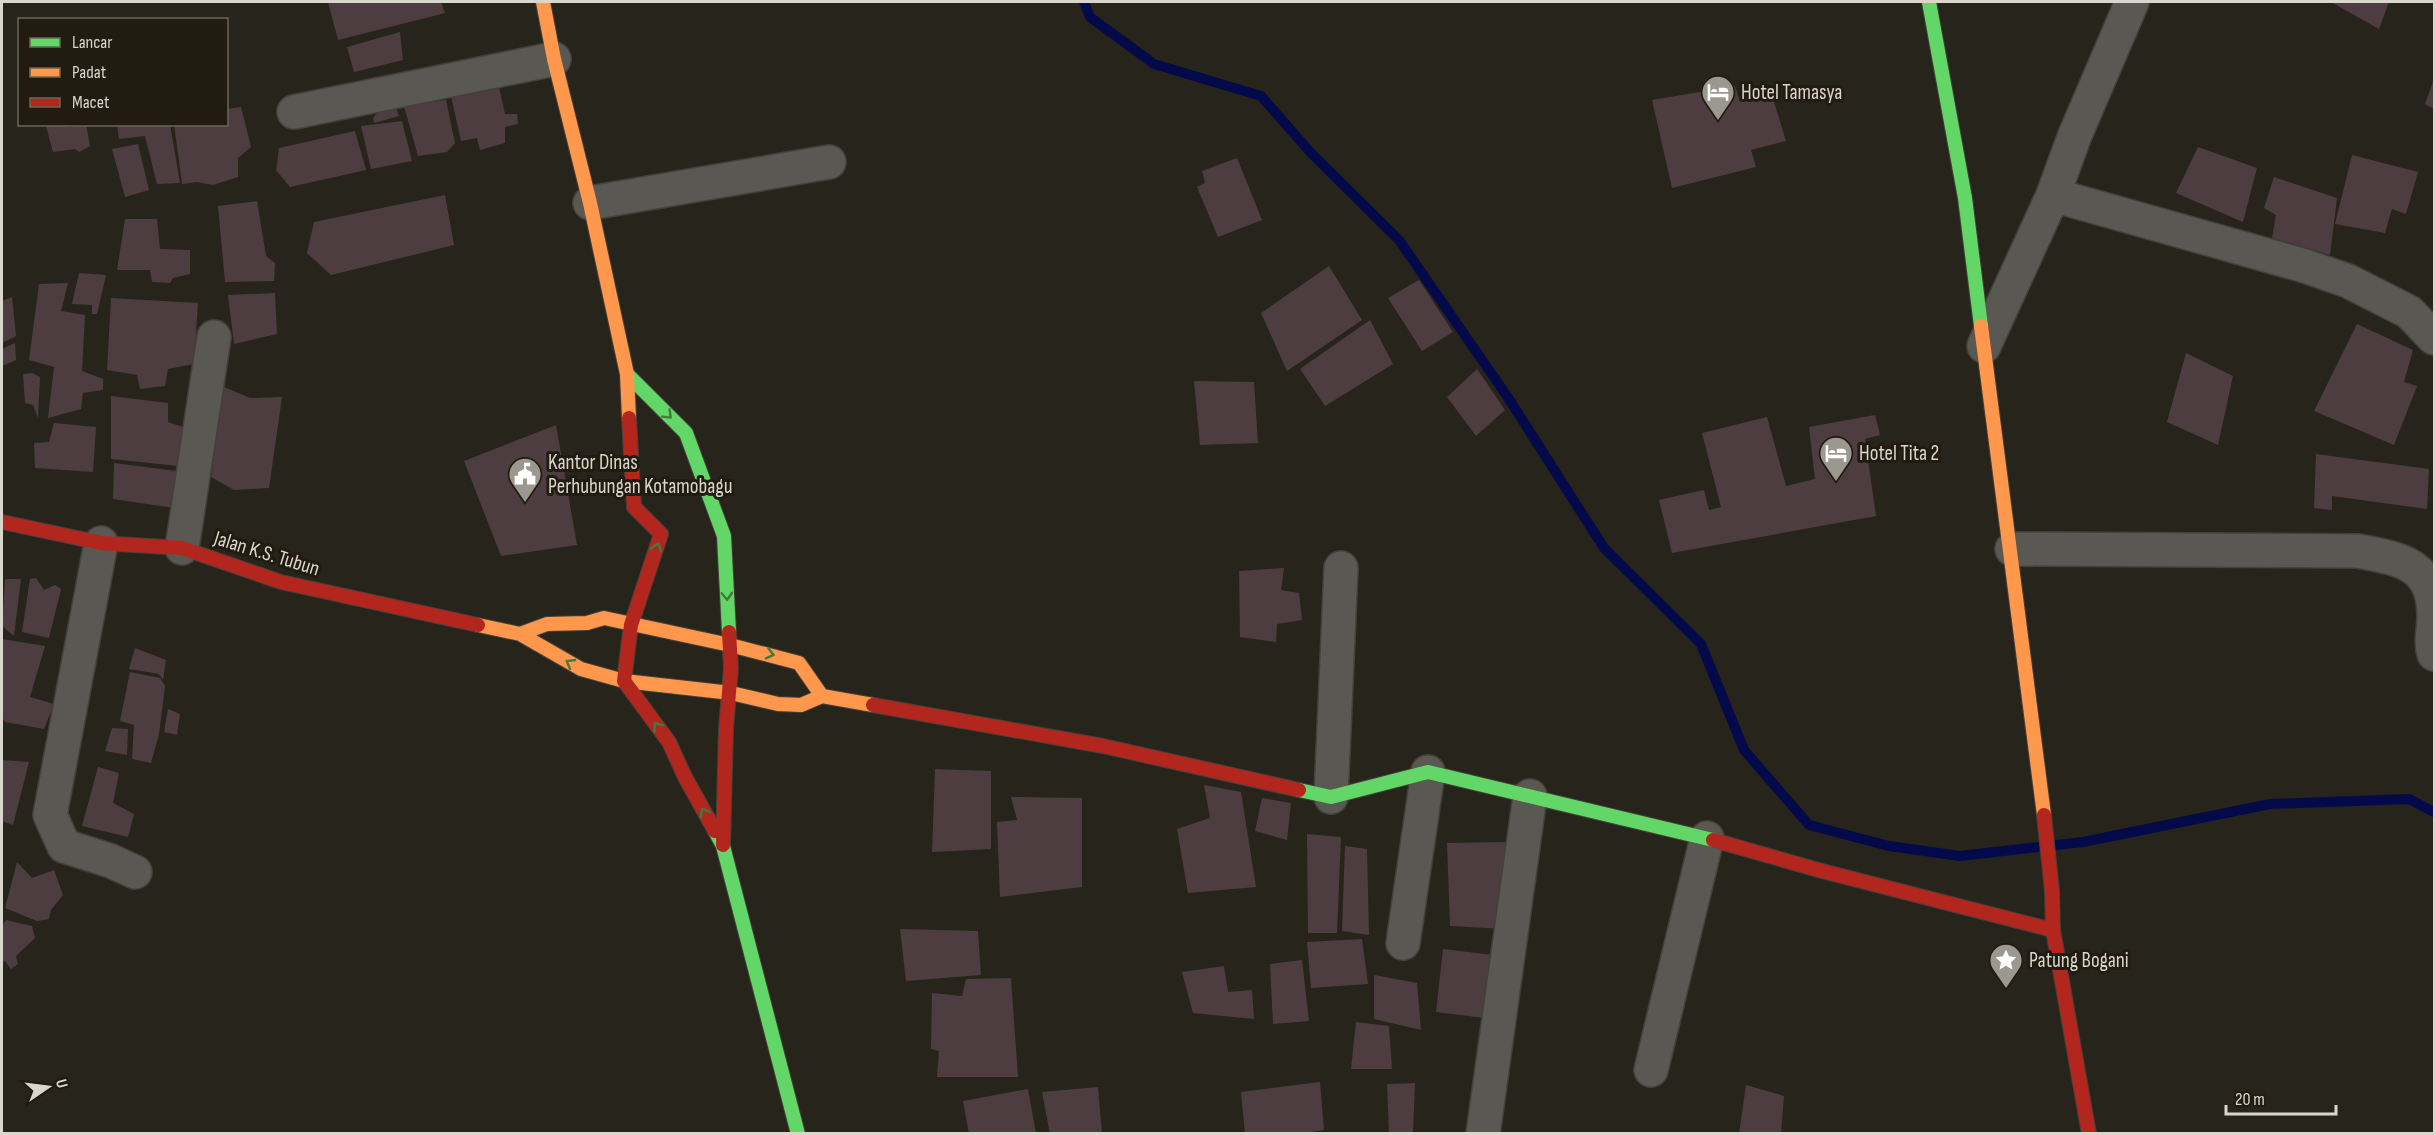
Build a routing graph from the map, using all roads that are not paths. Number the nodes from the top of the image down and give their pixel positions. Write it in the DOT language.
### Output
graph roads {
  1 [pos="543,2"];
  2 [pos="1929,2"];
  3 [pos="2132,2"];
  4 [pos="554,59"];
  5 [pos="294,112"];
  6 [pos="829,162"];
  7 [pos="2053,195"];
  8 [pos="590,203"];
  9 [pos="214,337"];
  10 [pos="2434,338"];
  11 [pos="1984,346"];
  12 [pos="627,374"];
  13 [pos="2,522"];
  14 [pos="101,543"];
  15 [pos="182,548"];
  16 [pos="2012,549"];
  17 [pos="1341,568"];
  18 [pos="631,626"];
  19 [pos="520,634"];
  20 [pos="730,645"];
  21 [pos="2434,654"];
  22 [pos="624,681"];
  23 [pos="730,693"];
  24 [pos="822,696"];
  25 [pos="1428,772"];
  26 [pos="1530,796"];
  27 [pos="1331,797"];
  28 [pos="1707,838"];
  29 [pos="723,846"];
  30 [pos="135,872"];
  31 [pos="2053,930"];
  32 [pos="1403,943"];
  33 [pos="1652,1070"];
  34 [pos="798,1134"];
  35 [pos="1483,1134"];
  36 [pos="2089,1134"];
  1 -- 4 [label="main road"];
  2 -- 11 [label="main road"];
  3 -- 7 [label="street"];
  4 -- 5 [label="street"];
  4 -- 8 [label="main road"];
  6 -- 8 [label="street"];
  7 -- 10 [label="street"];
  7 -- 11 [label="street"];
  8 -- 12 [label="main road"];
  9 -- 15 [label="street"];
  11 -- 16 [label="main road"];
  18 -- 12 [label="main road, one-way"];
  12 -- 20 [label="main road, one-way"];
  13 -- 14 [label="main road, Jalan K.S. Tubun"];
  14 -- 15 [label="main road, Jalan K.S. Tubun"];
  14 -- 30 [label="street"];
  15 -- 19 [label="main road, Jalan K.S. Tubun"];
  16 -- 21 [label="street"];
  16 -- 31 [label="main road"];
  17 -- 27 [label="street"];
  18 -- 19 [label="main road"];
  18 -- 20 [label="main road"];
  18 -- 22 [label="main road"];
  22 -- 19 [label="main road, Jalan K.S. Tubun, one-way"];
  20 -- 23 [label="main road"];
  20 -- 24 [label="main road, one-way"];
  22 -- 23 [label="main road, Jalan K.S. Tubun"];
  29 -- 22 [label="main road, one-way"];
  23 -- 24 [label="main road, Jalan K.S. Tubun"];
  23 -- 29 [label="main road"];
  24 -- 27 [label="main road"];
  25 -- 26 [label="main road"];
  25 -- 27 [label="main road"];
  25 -- 32 [label="street"];
  26 -- 28 [label="main road"];
  26 -- 35 [label="street"];
  28 -- 31 [label="main road"];
  28 -- 33 [label="street"];
  29 -- 34 [label="main road"];
  31 -- 36 [label="main road"];
}
